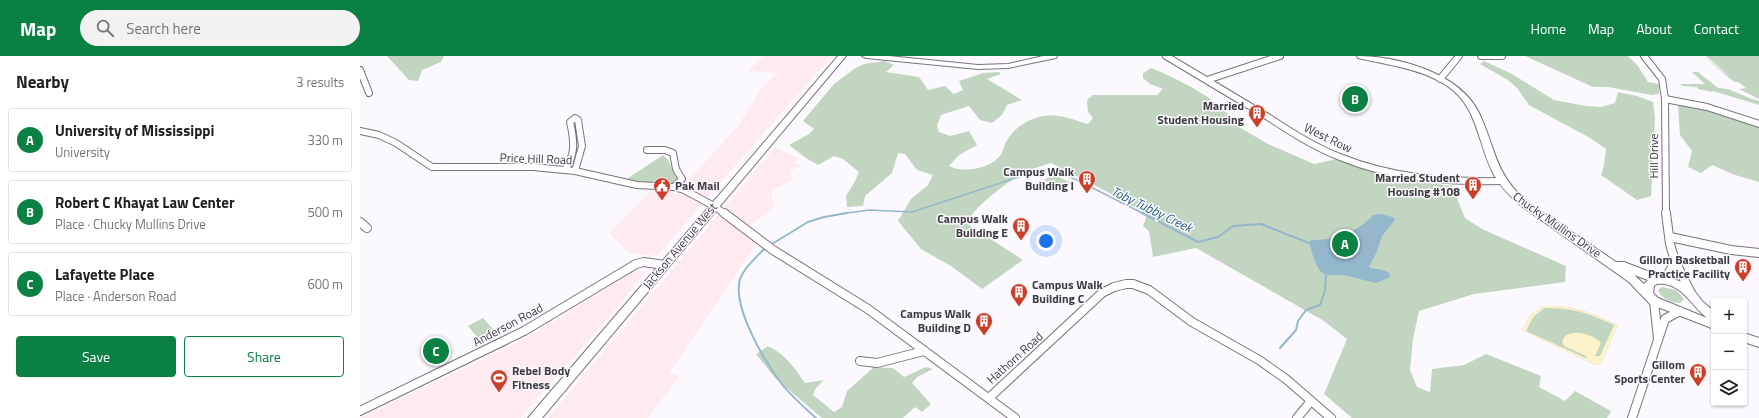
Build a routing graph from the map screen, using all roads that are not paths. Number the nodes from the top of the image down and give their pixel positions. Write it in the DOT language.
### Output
graph roads {
  1 [pos="842,56"];
  2 [pos="866,56"];
  3 [pos="1053,56"];
  4 [pos="1166,56"];
  5 [pos="1280,56"];
  6 [pos="1361,56"];
  7 [pos="1459,56"];
  8 [pos="1481,56"];
  9 [pos="1502,56"];
  10 [pos="1644,56"];
  11 [pos="891,57"];
  12 [pos="360,70"];
  13 [pos="361,77"];
  14 [pos="1440,79"];
  15 [pos="1207,80"];
  16 [pos="369,94"];
  17 [pos="1665,99"];
  18 [pos="1759,124"];
  19 [pos="361,132"];
  20 [pos="648,150"];
  21 [pos="565,170"];
  22 [pos="575,171"];
  23 [pos="1501,181"];
  24 [pos="674,187"];
  25 [pos="714,206"];
  26 [pos="360,222"];
  27 [pos="367,228"];
  28 [pos="1670,237"];
  29 [pos="1759,253"];
  30 [pos="1607,260"];
  31 [pos="1675,261"];
  32 [pos="664,265"];
  33 [pos="1662,280"];
  34 [pos="1651,297"];
  35 [pos="1693,298"];
  36 [pos="1680,311"];
  37 [pos="1711,314"];
  38 [pos="1711,324"];
  39 [pos="1747,338"];
  40 [pos="1658,341"];
  41 [pos="1759,343"];
  42 [pos="924,351"];
  43 [pos="860,361"];
  44 [pos="989,398"];
  45 [pos="1311,401"];
  46 [pos="360,411"];
  47 [pos="534,418"];
  48 [pos="1015,418"];
  49 [pos="1297,418"];
  50 [pos="1331,418"];
  51 [pos="1632,418"];
  1 -- 25 [label="street, Jackson Avenue West"];
  2 -- 11 [label="street"];
  3 -- 11 [label="street"];
  4 -- 15 [label="street, West Row"];
  5 -- 15 [label="street"];
  6 -- 14 [label="street, Chucky Mullins Drive"];
  7 -- 14 [label="street"];
  8 -- 9 [label="street"];
  10 -- 17 [label="street, Hill Drive"];
  12 -- 13 [label="street"];
  13 -- 16 [label="street"];
  14 -- 23 [label="street, Chucky Mullins Drive"];
  15 -- 23 [label="street, West Row"];
  17 -- 18 [label="street"];
  17 -- 28 [label="street, Hill Drive"];
  19 -- 21 [label="street, Price Hill Road"];
  20 -- 24 [label="street"];
  21 -- 22 [label="street, Price Hill Road"];
  21 -- 22 [label="street"];
  22 -- 24 [label="street, Price Hill Road"];
  23 -- 30 [label="street, Chucky Mullins Drive"];
  24 -- 25 [label="street, Price Hill Road"];
  25 -- 32 [label="street, Jackson Avenue West"];
  25 -- 42 [label="street, Hathorn Road"];
  26 -- 27 [label="street"];
  28 -- 29 [label="street"];
  28 -- 31 [label="street, Hill Drive"];
  30 -- 33 [label="street, Chucky Mullins Drive"];
  30 -- 34 [label="street, Chucky Mullins Drive"];
  31 -- 33 [label="street"];
  31 -- 35 [label="street, Hill Drive"];
  32 -- 46 [label="street, Anderson Road"];
  32 -- 47 [label="street, Jackson Avenue West"];
  33 -- 34 [label="street"];
  33 -- 35 [label="street, Chucky Mullins Drive"];
  34 -- 36 [label="street, Chucky Mullins Drive"];
  34 -- 40 [label="street"];
  35 -- 36 [label="street"];
  35 -- 37 [label="street, Chucky Mullins Drive"];
  36 -- 38 [label="street, Chucky Mullins Drive"];
  36 -- 40 [label="street"];
  39 -- 41 [label="street"];
  40 -- 51 [label="street"];
  42 -- 43 [label="street"];
  42 -- 44 [label="street, Hathorn Road"];
  44 -- 45 [label="street, Hathorn Road"];
  44 -- 48 [label="street"];
  45 -- 49 [label="street"];
  45 -- 50 [label="street, Hathorn Road"];
}
